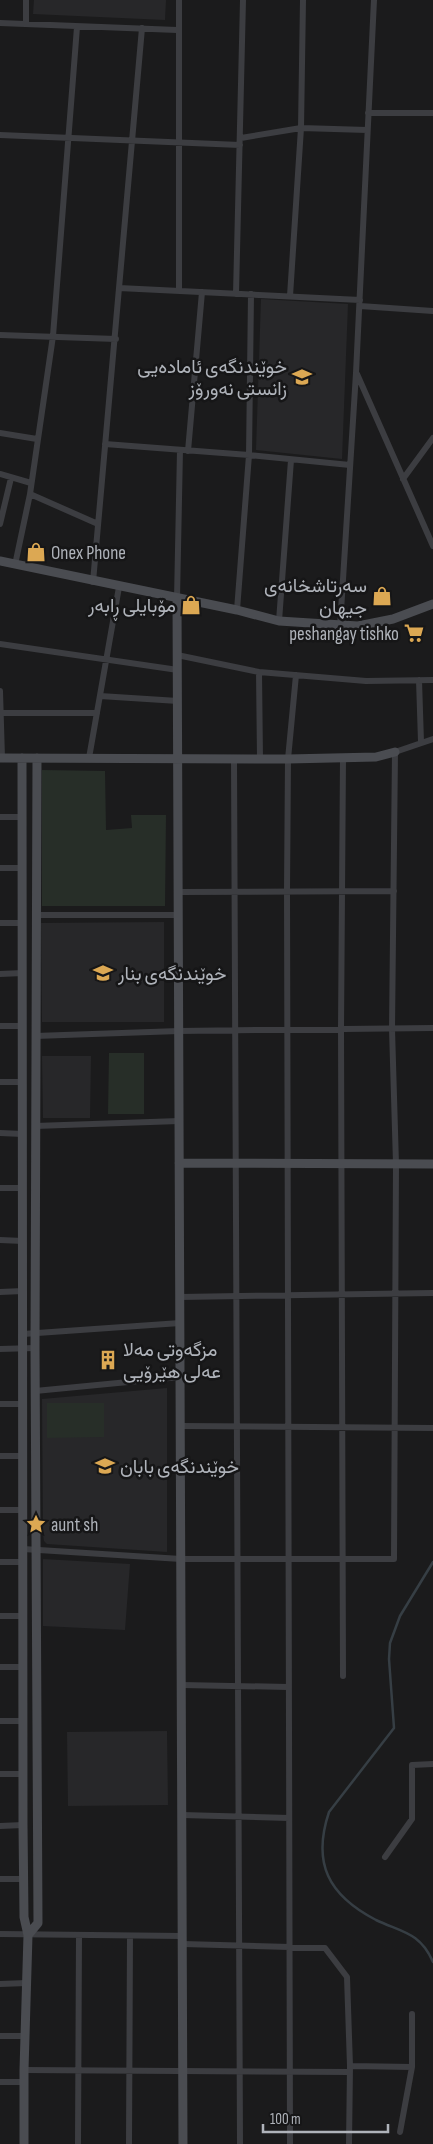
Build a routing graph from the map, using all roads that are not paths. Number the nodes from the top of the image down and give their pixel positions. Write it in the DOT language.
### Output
graph roads {
  1 [pos="26,0"];
  2 [pos="179,0"];
  3 [pos="243,0"];
  4 [pos="304,0"];
  5 [pos="374,0"];
  6 [pos="0,23"];
  7 [pos="26,24"];
  8 [pos="77,26"];
  9 [pos="142,28"];
  10 [pos="177,30"];
  11 [pos="368,113"];
  12 [pos="433,113"];
  13 [pos="301,128"];
  14 [pos="367,130"];
  15 [pos="0,135"];
  16 [pos="68,137"];
  17 [pos="132,141"];
  18 [pos="240,141"];
  19 [pos="178,143"];
  20 [pos="119,288"];
  21 [pos="179,291"];
  22 [pos="202,292"];
  23 [pos="236,294"];
  24 [pos="251,294"];
  25 [pos="290,296"];
  26 [pos="360,303"];
  27 [pos="433,311"];
  28 [pos="0,335"];
  29 [pos="53,336"];
  30 [pos="116,339"];
  31 [pos="356,373"];
  32 [pos="0,432"];
  33 [pos="433,438"];
  34 [pos="37,439"];
  35 [pos="105,444"];
  36 [pos="180,450"];
  37 [pos="188,451"];
  38 [pos="249,454"];
  39 [pos="291,460"];
  40 [pos="350,465"];
  41 [pos="0,474"];
  42 [pos="12,478"];
  43 [pos="403,478"];
  44 [pos="31,483"];
  45 [pos="30,494"];
  46 [pos="0,524"];
  47 [pos="98,524"];
  48 [pos="433,546"];
  49 [pos="0,562"];
  50 [pos="16,565"];
  51 [pos="93,582"];
  52 [pos="119,588"];
  53 [pos="177,599"];
  54 [pos="433,604"];
  55 [pos="237,610"];
  56 [pos="279,621"];
  57 [pos="340,627"];
  58 [pos="0,644"];
  59 [pos="177,655"];
  60 [pos="107,660"];
  61 [pos="178,670"];
  62 [pos="259,672"];
  63 [pos="296,675"];
  64 [pos="419,680"];
  65 [pos="433,680"];
  66 [pos="0,691"];
  67 [pos="100,696"];
  68 [pos="178,701"];
  69 [pos="0,707"];
  70 [pos="0,712"];
  71 [pos="98,713"];
  72 [pos="433,738"];
  73 [pos="421,742"];
  74 [pos="394,752"];
  75 [pos="1,758"];
  76 [pos="22,758"];
  77 [pos="36,758"];
  78 [pos="89,758"];
  79 [pos="178,758"];
  80 [pos="343,758"];
  81 [pos="260,759"];
  82 [pos="234,760"];
  83 [pos="288,760"];
  84 [pos="0,817"];
  85 [pos="22,817"];
  86 [pos="0,868"];
  87 [pos="22,868"];
  88 [pos="235,891"];
  89 [pos="287,891"];
  90 [pos="341,891"];
  91 [pos="394,891"];
  92 [pos="178,892"];
  93 [pos="35,915"];
  94 [pos="178,915"];
  95 [pos="0,923"];
  96 [pos="23,923"];
  97 [pos="23,973"];
  98 [pos="0,974"];
  99 [pos="0,1026"];
  100 [pos="23,1026"];
  101 [pos="433,1028"];
  102 [pos="341,1029"];
  103 [pos="392,1029"];
  104 [pos="179,1031"];
  105 [pos="287,1031"];
  106 [pos="235,1032"];
  107 [pos="35,1036"];
  108 [pos="0,1082"];
  109 [pos="23,1082"];
  110 [pos="179,1121"];
  111 [pos="35,1126"];
  112 [pos="0,1134"];
  113 [pos="23,1134"];
  114 [pos="179,1163"];
  115 [pos="236,1164"];
  116 [pos="289,1164"];
  117 [pos="343,1164"];
  118 [pos="396,1164"];
  119 [pos="433,1164"];
  120 [pos="0,1188"];
  121 [pos="23,1188"];
  122 [pos="0,1240"];
  123 [pos="23,1240"];
  124 [pos="23,1266"];
  125 [pos="35,1266"];
  126 [pos="0,1292"];
  127 [pos="23,1292"];
  128 [pos="433,1293"];
  129 [pos="395,1294"];
  130 [pos="342,1295"];
  131 [pos="236,1296"];
  132 [pos="288,1296"];
  133 [pos="180,1297"];
  134 [pos="180,1323"];
  135 [pos="23,1334"];
  136 [pos="35,1334"];
  137 [pos="35,1348"];
  138 [pos="0,1349"];
  139 [pos="24,1349"];
  140 [pos="180,1377"];
  141 [pos="35,1391"];
  142 [pos="0,1404"];
  143 [pos="23,1404"];
  144 [pos="180,1426"];
  145 [pos="237,1426"];
  146 [pos="289,1426"];
  147 [pos="343,1427"];
  148 [pos="394,1427"];
  149 [pos="433,1428"];
  150 [pos="0,1456"];
  151 [pos="23,1456"];
  152 [pos="0,1510"];
  153 [pos="23,1510"];
  154 [pos="23,1549"];
  155 [pos="36,1549"];
  156 [pos="181,1559"];
  157 [pos="238,1559"];
  158 [pos="342,1559"];
  159 [pos="289,1560"];
  160 [pos="0,1562"];
  161 [pos="23,1562"];
  162 [pos="0,1616"];
  163 [pos="24,1616"];
  164 [pos="0,1667"];
  165 [pos="23,1667"];
  166 [pos="344,1676"];
  167 [pos="182,1685"];
  168 [pos="238,1686"];
  169 [pos="288,1686"];
  170 [pos="0,1721"];
  171 [pos="24,1721"];
  172 [pos="433,1764"];
  173 [pos="0,1774"];
  174 [pos="23,1774"];
  175 [pos="182,1815"];
  176 [pos="239,1817"];
  177 [pos="289,1818"];
  178 [pos="23,1825"];
  179 [pos="0,1826"];
  180 [pos="385,1857"];
  181 [pos="0,1879"];
  182 [pos="24,1879"];
  183 [pos="0,1934"];
  184 [pos="28,1935"];
  185 [pos="79,1935"];
  186 [pos="130,1936"];
  187 [pos="183,1940"];
  188 [pos="239,1945"];
  189 [pos="290,1946"];
  190 [pos="27,1983"];
  191 [pos="0,1984"];
  192 [pos="412,2014"];
  193 [pos="0,2036"];
  194 [pos="25,2036"];
  195 [pos="412,2067"];
  196 [pos="350,2069"];
  197 [pos="24,2070"];
  198 [pos="79,2070"];
  199 [pos="129,2070"];
  200 [pos="183,2071"];
  201 [pos="240,2071"];
  202 [pos="290,2071"];
  203 [pos="0,2082"];
  204 [pos="24,2082"];
  205 [pos="400,2132"];
  206 [pos="24,2144"];
  207 [pos="78,2144"];
  208 [pos="129,2144"];
  209 [pos="183,2144"];
  210 [pos="240,2144"];
  211 [pos="290,2144"];
  212 [pos="349,2144"];
  1 -- 7 [label="street"];
  2 -- 10 [label="street"];
  3 -- 18 [label="street"];
  4 -- 13 [label="street"];
  5 -- 11 [label="street"];
  6 -- 7 [label="street"];
  7 -- 8 [label="street"];
  8 -- 9 [label="street"];
  8 -- 16 [label="street"];
  9 -- 10 [label="street"];
  9 -- 17 [label="street"];
  10 -- 19 [label="street"];
  11 -- 12 [label="street"];
  11 -- 14 [label="street"];
  13 -- 14 [label="street"];
  13 -- 18 [label="street"];
  13 -- 25 [label="street"];
  14 -- 26 [label="street"];
  15 -- 16 [label="street"];
  16 -- 17 [label="street"];
  16 -- 29 [label="street"];
  17 -- 19 [label="street"];
  17 -- 20 [label="street"];
  18 -- 19 [label="street"];
  18 -- 23 [label="street"];
  19 -- 21 [label="street"];
  20 -- 21 [label="street"];
  20 -- 30 [label="street"];
  21 -- 22 [label="street"];
  22 -- 23 [label="street"];
  22 -- 37 [label="street"];
  23 -- 24 [label="street"];
  24 -- 25 [label="street"];
  24 -- 38 [label="street"];
  25 -- 26 [label="street"];
  26 -- 27 [label="street"];
  26 -- 31 [label="street"];
  28 -- 29 [label="street"];
  29 -- 30 [label="street"];
  29 -- 34 [label="street"];
  30 -- 35 [label="street"];
  31 -- 40 [label="street"];
  31 -- 43 [label="street"];
  32 -- 34 [label="street"];
  33 -- 43 [label="street"];
  34 -- 44 [label="street"];
  35 -- 36 [label="street"];
  35 -- 47 [label="street"];
  36 -- 37 [label="street"];
  36 -- 53 [label="street"];
  37 -- 38 [label="street"];
  38 -- 39 [label="street"];
  38 -- 55 [label="street"];
  39 -- 40 [label="street"];
  39 -- 56 [label="street"];
  40 -- 57 [label="street"];
  41 -- 42 [label="street"];
  42 -- 44 [label="street"];
  42 -- 46 [label="street"];
  43 -- 48 [label="street"];
  44 -- 45 [label="street"];
  45 -- 47 [label="street"];
  45 -- 50 [label="street"];
  47 -- 51 [label="street"];
  49 -- 50 [label="street"];
  50 -- 51 [label="street"];
  51 -- 52 [label="street"];
  52 -- 53 [label="street"];
  52 -- 60 [label="street"];
  53 -- 55 [label="street"];
  53 -- 59 [label="street"];
  54 -- 57 [label="street"];
  55 -- 56 [label="street"];
  56 -- 57 [label="street"];
  58 -- 60 [label="street"];
  59 -- 61 [label="street"];
  59 -- 62 [label="street"];
  60 -- 61 [label="street"];
  60 -- 67 [label="street"];
  61 -- 68 [label="street"];
  62 -- 63 [label="street"];
  62 -- 81 [label="street"];
  63 -- 64 [label="street"];
  63 -- 83 [label="street"];
  64 -- 65 [label="street"];
  64 -- 73 [label="street"];
  66 -- 69 [label="street"];
  67 -- 68 [label="street"];
  67 -- 71 [label="street"];
  68 -- 79 [label="street"];
  69 -- 70 [label="street"];
  70 -- 71 [label="street"];
  70 -- 75 [label="street"];
  71 -- 78 [label="street"];
  72 -- 73 [label="street"];
  73 -- 74 [label="street"];
  74 -- 80 [label="street"];
  74 -- 91 [label="street"];
  75 -- 76 [label="street"];
  76 -- 77 [label="street"];
  76 -- 85 [label="street"];
  77 -- 78 [label="street"];
  77 -- 93 [label="street"];
  78 -- 79 [label="street"];
  79 -- 82 [label="street"];
  79 -- 92 [label="street"];
  80 -- 83 [label="street"];
  80 -- 90 [label="street"];
  81 -- 82 [label="street"];
  81 -- 83 [label="street"];
  82 -- 88 [label="street"];
  83 -- 89 [label="street"];
  84 -- 85 [label="street"];
  85 -- 87 [label="street"];
  86 -- 87 [label="street"];
  87 -- 96 [label="street"];
  88 -- 89 [label="street"];
  88 -- 92 [label="street"];
  88 -- 106 [label="street"];
  89 -- 90 [label="street"];
  89 -- 105 [label="street"];
  90 -- 91 [label="street"];
  90 -- 102 [label="street"];
  91 -- 103 [label="street"];
  92 -- 94 [label="street"];
  93 -- 94 [label="street"];
  93 -- 107 [label="street"];
  94 -- 104 [label="street"];
  95 -- 96 [label="street"];
  96 -- 97 [label="street"];
  97 -- 98 [label="street"];
  97 -- 100 [label="street"];
  99 -- 100 [label="street"];
  100 -- 109 [label="street"];
  101 -- 103 [label="street"];
  102 -- 103 [label="street"];
  102 -- 105 [label="street"];
  102 -- 117 [label="street"];
  103 -- 118 [label="street"];
  104 -- 106 [label="street"];
  104 -- 107 [label="street"];
  104 -- 110 [label="street"];
  105 -- 106 [label="street"];
  105 -- 116 [label="street"];
  106 -- 115 [label="street"];
  107 -- 111 [label="street"];
  108 -- 109 [label="street"];
  109 -- 113 [label="street"];
  110 -- 111 [label="street"];
  110 -- 114 [label="street"];
  111 -- 125 [label="street"];
  112 -- 113 [label="street"];
  113 -- 121 [label="street"];
  114 -- 115 [label="street"];
  114 -- 133 [label="street"];
  115 -- 116 [label="street"];
  115 -- 131 [label="street"];
  116 -- 117 [label="street"];
  116 -- 132 [label="street"];
  117 -- 118 [label="street"];
  117 -- 130 [label="street"];
  118 -- 119 [label="street"];
  118 -- 129 [label="street"];
  120 -- 121 [label="street"];
  121 -- 123 [label="street"];
  122 -- 123 [label="street"];
  123 -- 124 [label="street"];
  124 -- 125 [label="street"];
  124 -- 127 [label="street"];
  125 -- 136 [label="street"];
  126 -- 127 [label="street"];
  127 -- 135 [label="street"];
  128 -- 129 [label="street"];
  129 -- 130 [label="street"];
  129 -- 148 [label="street"];
  130 -- 132 [label="street"];
  130 -- 147 [label="street"];
  131 -- 132 [label="street"];
  131 -- 133 [label="street"];
  131 -- 145 [label="street"];
  132 -- 146 [label="street"];
  133 -- 134 [label="street"];
  134 -- 136 [label="street"];
  134 -- 140 [label="street"];
  135 -- 136 [label="street"];
  135 -- 139 [label="street"];
  136 -- 137 [label="street"];
  137 -- 139 [label="street"];
  137 -- 141 [label="street"];
  138 -- 139 [label="street"];
  139 -- 143 [label="street"];
  140 -- 141 [label="street"];
  140 -- 144 [label="street"];
  141 -- 155 [label="street"];
  142 -- 143 [label="street"];
  143 -- 151 [label="street"];
  144 -- 145 [label="street"];
  144 -- 156 [label="street"];
  145 -- 146 [label="street"];
  145 -- 157 [label="street"];
  146 -- 147 [label="street"];
  146 -- 159 [label="street"];
  147 -- 148 [label="street"];
  147 -- 158 [label="street"];
  148 -- 149 [label="street"];
  148 -- 158 [label="street"];
  150 -- 151 [label="street"];
  151 -- 153 [label="street"];
  152 -- 153 [label="street"];
  153 -- 154 [label="street"];
  154 -- 155 [label="street"];
  154 -- 161 [label="street"];
  155 -- 156 [label="street"];
  155 -- 184 [label="street"];
  156 -- 157 [label="street"];
  156 -- 167 [label="street"];
  157 -- 159 [label="street"];
  157 -- 168 [label="street"];
  158 -- 159 [label="street"];
  158 -- 166 [label="street"];
  159 -- 169 [label="street"];
  160 -- 161 [label="street"];
  161 -- 163 [label="street"];
  162 -- 163 [label="street"];
  163 -- 165 [label="street"];
  164 -- 165 [label="street"];
  165 -- 171 [label="street"];
  167 -- 168 [label="street"];
  167 -- 175 [label="street"];
  168 -- 169 [label="street"];
  168 -- 176 [label="street"];
  169 -- 177 [label="street"];
  170 -- 171 [label="street"];
  171 -- 174 [label="street"];
  172 -- 180 [label="street"];
  173 -- 174 [label="street"];
  174 -- 178 [label="street"];
  175 -- 176 [label="street"];
  175 -- 187 [label="street"];
  176 -- 177 [label="street"];
  176 -- 188 [label="street"];
  177 -- 189 [label="street"];
  178 -- 179 [label="street"];
  178 -- 182 [label="street"];
  181 -- 182 [label="street"];
  182 -- 184 [label="street"];
  183 -- 184 [label="street"];
  184 -- 185 [label="street"];
  184 -- 190 [label="street"];
  185 -- 186 [label="street"];
  185 -- 198 [label="street"];
  186 -- 187 [label="street"];
  186 -- 199 [label="street"];
  187 -- 188 [label="street"];
  187 -- 200 [label="street"];
  188 -- 189 [label="street"];
  188 -- 201 [label="street"];
  189 -- 196 [label="street"];
  189 -- 202 [label="street"];
  190 -- 191 [label="street"];
  190 -- 194 [label="street"];
  192 -- 195 [label="street"];
  193 -- 194 [label="street"];
  194 -- 197 [label="street"];
  195 -- 196 [label="street"];
  195 -- 205 [label="street"];
  196 -- 202 [label="street"];
  196 -- 212 [label="street"];
  197 -- 198 [label="street"];
  197 -- 204 [label="street"];
  198 -- 199 [label="street"];
  198 -- 207 [label="street"];
  199 -- 200 [label="street"];
  199 -- 208 [label="street"];
  200 -- 201 [label="street"];
  200 -- 209 [label="street"];
  201 -- 202 [label="street"];
  201 -- 210 [label="street"];
  202 -- 211 [label="street"];
  203 -- 204 [label="street"];
  204 -- 206 [label="street"];
}
